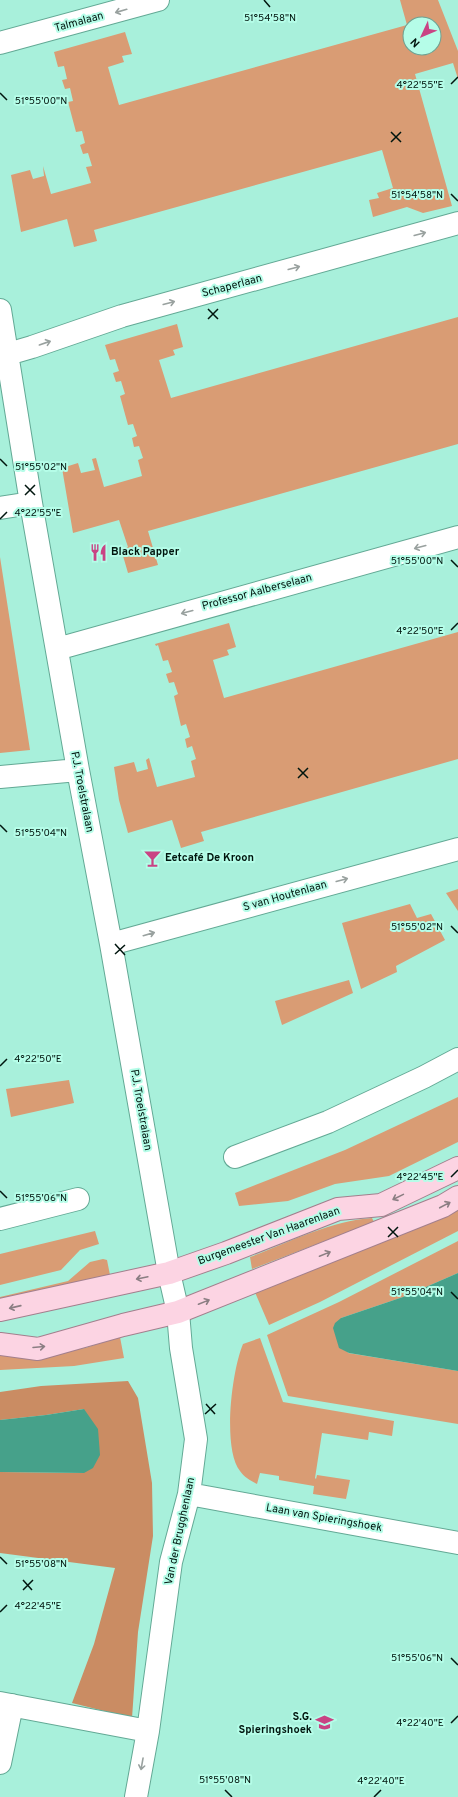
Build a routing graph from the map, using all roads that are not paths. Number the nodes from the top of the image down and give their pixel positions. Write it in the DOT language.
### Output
graph roads {
  1 [pos="158,0"];
  2 [pos="0,43"];
  3 [pos="458,223"];
  4 [pos="0,310"];
  5 [pos="8,354"];
  6 [pos="31,503"];
  7 [pos="0,508"];
  8 [pos="458,537"];
  9 [pos="57,649"];
  10 [pos="78,770"];
  11 [pos="0,777"];
  12 [pos="458,849"];
  13 [pos="112,944"];
  14 [pos="458,1059"];
  15 [pos="235,1157"];
  16 [pos="458,1168"];
  17 [pos="458,1197"];
  18 [pos="78,1199"];
  19 [pos="0,1219"];
  20 [pos="169,1273"];
  21 [pos="0,1310"];
  22 [pos="178,1312"];
  23 [pos="0,1344"];
  24 [pos="189,1494"];
  25 [pos="458,1543"];
  26 [pos="6,1704"];
  27 [pos="148,1731"];
  28 [pos="0,1763"];
  29 [pos="136,1797"];
  1 -- 2 [label="street, Talmalaan, one-way"];
  5 -- 3 [label="street, Schaperlaan, one-way"];
  4 -- 5 [label="street, P.J. Troelstralaan"];
  5 -- 6 [label="street, P.J. Troelstralaan"];
  6 -- 7 [label="street"];
  6 -- 9 [label="street, P.J. Troelstralaan"];
  8 -- 9 [label="street, Professor Aalberselaan, one-way"];
  9 -- 10 [label="street, P.J. Troelstralaan"];
  10 -- 11 [label="street"];
  10 -- 13 [label="street, P.J. Troelstralaan"];
  13 -- 12 [label="street, S van Houtenlaan, one-way"];
  13 -- 20 [label="street, P.J. Troelstralaan"];
  14 -- 15 [label="street"];
  16 -- 20 [label="main road, Burgemeester Van Haarenlaan, one-way"];
  22 -- 17 [label="main road, one-way"];
  18 -- 19 [label="street"];
  20 -- 21 [label="main road, Burgemeester Van Haarenlaan, one-way"];
  20 -- 22 [label="street"];
  23 -- 22 [label="main road, one-way"];
  22 -- 24 [label="street, Van der Brugghenlaan"];
  24 -- 25 [label="street, Laan van Spieringshoek"];
  24 -- 27 [label="street, Van der Brugghenlaan"];
  26 -- 27 [label="street"];
  26 -- 28 [label="street"];
  27 -- 29 [label="street, Van der Brugghenlaan, one-way"];
}
